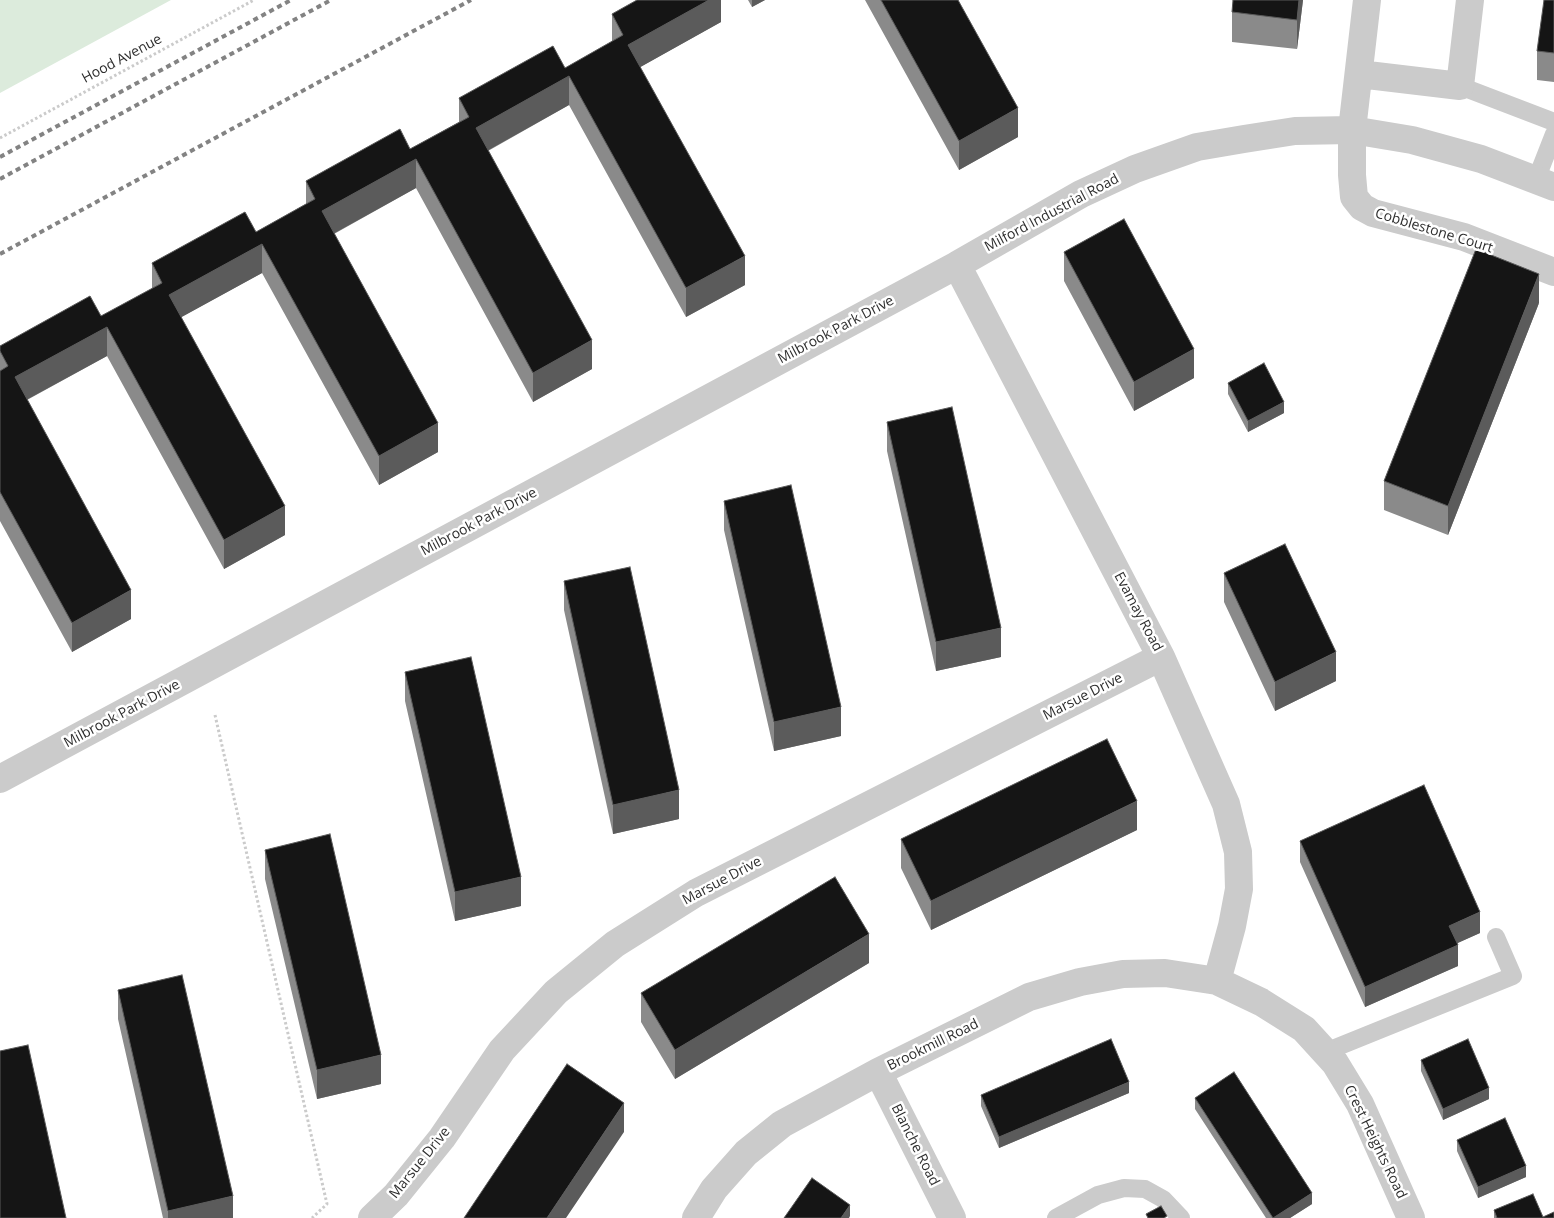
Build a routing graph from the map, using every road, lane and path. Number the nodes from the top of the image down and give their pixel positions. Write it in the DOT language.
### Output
graph roads {
  1 [pos="254,0"];
  2 [pos="1367,0"];
  3 [pos="1470,0"];
  4 [pos="1359,74"];
  5 [pos="1460,86"];
  6 [pos="1554,122"];
  7 [pos="1352,130"];
  8 [pos="1554,134"];
  9 [pos="0,138"];
  10 [pos="1545,184"];
  11 [pos="957,265"];
  12 [pos="1554,272"];
  13 [pos="1161,657"];
  14 [pos="215,714"];
  15 [pos="0,779"];
  16 [pos="1496,937"];
  17 [pos="1217,981"];
  18 [pos="1325,1052"];
  19 [pos="878,1072"];
  20 [pos="312,1218"];
  21 [pos="372,1218"];
  22 [pos="696,1218"];
  23 [pos="952,1218"];
  24 [pos="1056,1218"];
  25 [pos="1180,1218"];
  26 [pos="1411,1218"];
  1 -- 9 [label="path, Hood Avenue"];
  2 -- 4 [label="street, Cobblestone Court"];
  3 -- 5 [label="street"];
  4 -- 5 [label="street"];
  4 -- 7 [label="street, Cobblestone Court"];
  5 -- 6 [label="lane"];
  7 -- 10 [label="street, Milford Industrial Road"];
  7 -- 11 [label="street, Milford Industrial Road"];
  7 -- 12 [label="street, Cobblestone Court"];
  8 -- 10 [label="lane"];
  11 -- 13 [label="street, Evamay Road"];
  11 -- 15 [label="street, Milbrook Park Drive"];
  13 -- 17 [label="street, Evamay Road"];
  13 -- 21 [label="street, Marsue Drive"];
  14 -- 20 [label="path"];
  16 -- 18 [label="lane"];
  17 -- 18 [label="street, Crest Heights Road"];
  17 -- 19 [label="street, Brookmill Road"];
  18 -- 26 [label="street, Crest Heights Road"];
  19 -- 22 [label="street, Brookmill Road"];
  19 -- 23 [label="street, Blanche Road"];
  24 -- 25 [label="lane"];
}
